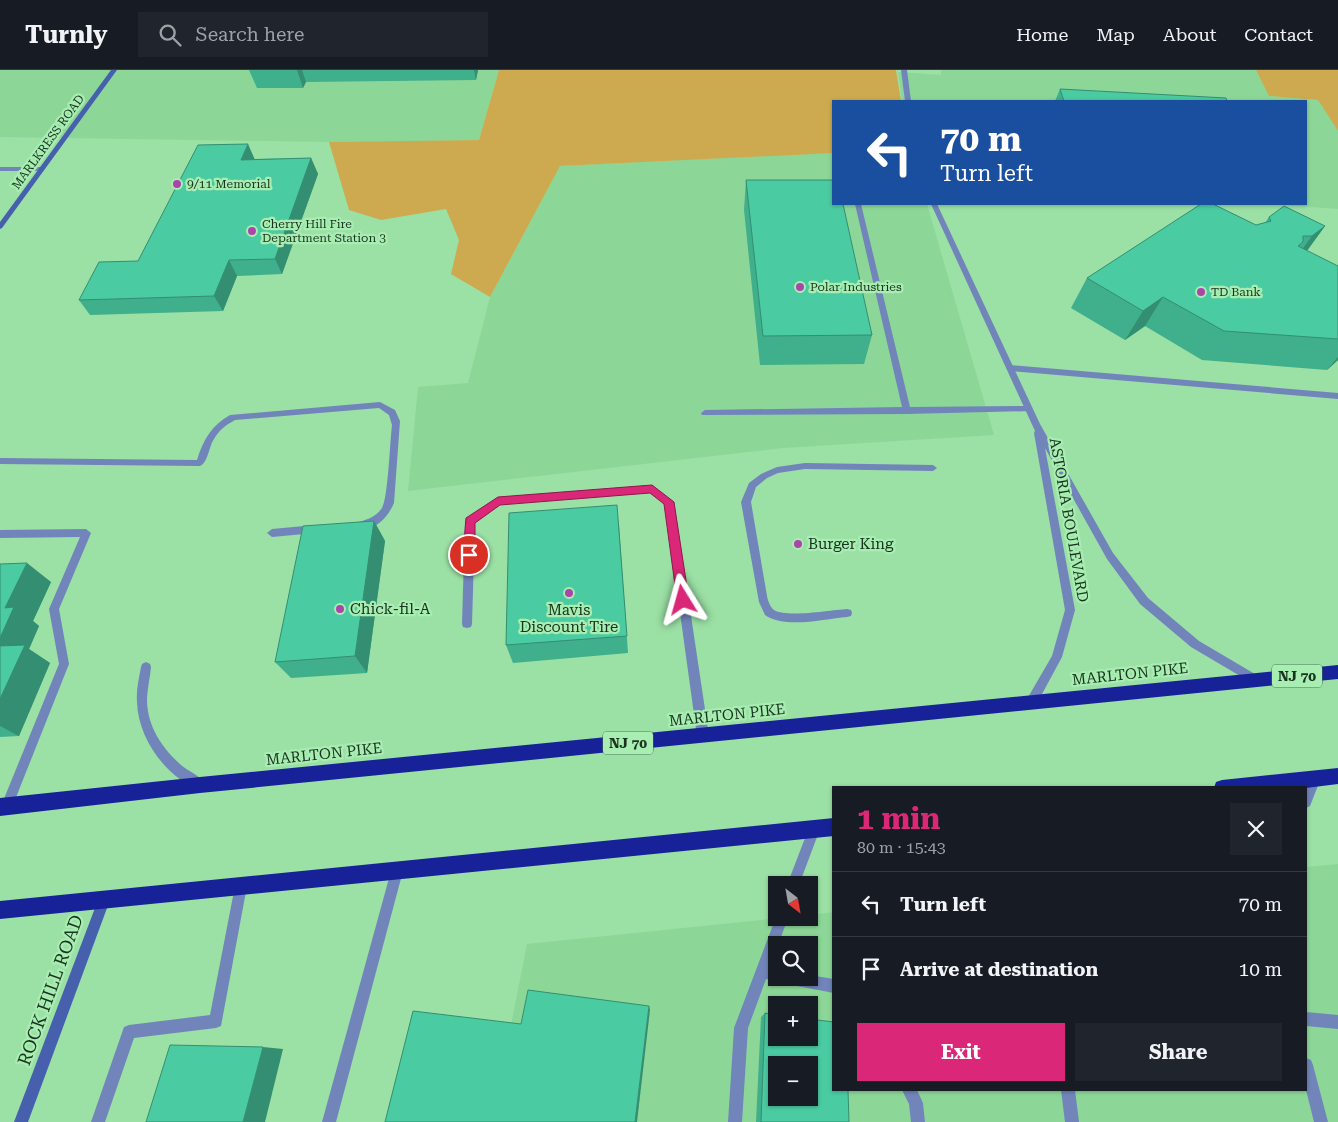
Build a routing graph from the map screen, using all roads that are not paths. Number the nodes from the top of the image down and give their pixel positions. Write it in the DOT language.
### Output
graph roads {
  1 [pos="114,70"];
  2 [pos="904,70"];
  3 [pos="908,100"];
  4 [pos="0,169"];
  5 [pos="42,169"];
  6 [pos="858,205"];
  7 [pos="934,205"];
  8 [pos="0,228"];
  9 [pos="1010,368"];
  10 [pos="1338,396"];
  11 [pos="1030,409"];
  12 [pos="907,411"];
  13 [pos="705,413"];
  14 [pos="1036,424"];
  15 [pos="0,461"];
  16 [pos="933,468"];
  17 [pos="356,526"];
  18 [pos="328,528"];
  19 [pos="272,533"];
  20 [pos="0,534"];
  21 [pos="847,613"];
  22 [pos="467,624"];
  23 [pos="146,667"];
  24 [pos="1338,672"];
  25 [pos="1256,680"];
  26 [pos="1031,703"];
  27 [pos="703,736"];
  28 [pos="1338,776"];
  29 [pos="1315,778"];
  30 [pos="200,785"];
  31 [pos="1241,786"];
  32 [pos="1307,799"];
  33 [pos="3,807"];
  34 [pos="832,827"];
  35 [pos="814,829"];
  36 [pos="398,871"];
  37 [pos="796,876"];
  38 [pos="241,886"];
  39 [pos="104,900"];
  40 [pos="0,910"];
  41 [pos="779,926"];
  42 [pos="762,972"];
  43 [pos="768,973"];
  44 [pos="818,983"];
  45 [pos="832,986"];
  46 [pos="1307,1019"];
  47 [pos="1338,1022"];
  48 [pos="1307,1069"];
  49 [pos="910,1091"];
  50 [pos="1068,1091"];
  51 [pos="21,1122"];
  52 [pos="98,1122"];
  53 [pos="328,1122"];
  54 [pos="735,1122"];
  55 [pos="918,1122"];
  56 [pos="1072,1122"];
  57 [pos="1321,1122"];
  1 -- 5 [label="street, MARLKRESS ROAD"];
  2 -- 3 [label="street"];
  4 -- 5 [label="street"];
  5 -- 8 [label="street, MARLKRESS ROAD"];
  6 -- 12 [label="street"];
  7 -- 9 [label="street, ASTORIA BOULEVARD"];
  9 -- 10 [label="street"];
  9 -- 11 [label="street, ASTORIA BOULEVARD"];
  11 -- 12 [label="street"];
  11 -- 14 [label="street, ASTORIA BOULEVARD"];
  12 -- 13 [label="street"];
  14 -- 25 [label="street, ASTORIA BOULEVARD"];
  14 -- 26 [label="street, ASTORIA BOULEVARD"];
  15 -- 17 [label="street"];
  16 -- 21 [label="street"];
  18 -- 19 [label="street"];
  20 -- 33 [label="street"];
  22 -- 27 [label="street"];
  23 -- 30 [label="street"];
  24 -- 25 [label="highway, MARLTON PIKE / NJ 70"];
  25 -- 26 [label="highway, MARLTON PIKE / NJ 70"];
  26 -- 27 [label="highway, MARLTON PIKE / NJ 70"];
  27 -- 30 [label="highway, MARLTON PIKE / NJ 70"];
  28 -- 29 [label="highway"];
  29 -- 31 [label="highway"];
  29 -- 32 [label="street"];
  30 -- 33 [label="highway, MARLTON PIKE / NJ 70"];
  34 -- 35 [label="highway"];
  35 -- 36 [label="highway"];
  35 -- 37 [label="street"];
  36 -- 38 [label="highway"];
  36 -- 53 [label="street"];
  38 -- 39 [label="highway"];
  38 -- 52 [label="street"];
  39 -- 40 [label="highway"];
  39 -- 51 [label="street, ROCK HILL ROAD"];
  41 -- 42 [label="street"];
  42 -- 43 [label="street"];
  42 -- 54 [label="street"];
  44 -- 45 [label="street"];
  46 -- 47 [label="street"];
  48 -- 57 [label="street"];
  49 -- 55 [label="street"];
  50 -- 56 [label="street"];
}
